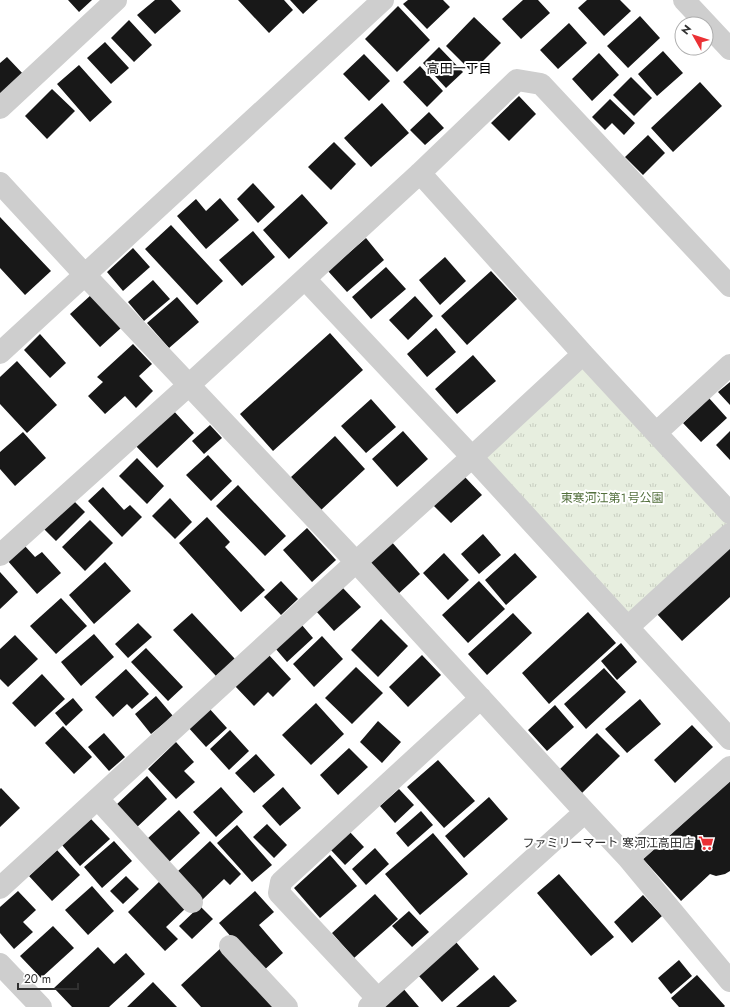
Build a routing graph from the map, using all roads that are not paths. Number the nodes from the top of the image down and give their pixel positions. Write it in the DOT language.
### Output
graph roads {
  1 [pos="116,0"];
  2 [pos="383,0"];
  3 [pos="684,0"];
  4 [pos="730,49"];
  5 [pos="0,108"];
  6 [pos="420,173"];
  7 [pos="0,183"];
  8 [pos="85,275"];
  9 [pos="305,278"];
  10 [pos="730,286"];
  11 [pos="0,353"];
  12 [pos="582,354"];
  13 [pos="730,366"];
  14 [pos="189,385"];
  15 [pos="656,433"];
  16 [pos="472,457"];
  17 [pos="730,513"];
  18 [pos="730,534"];
  19 [pos="0,555"];
  20 [pos="356,562"];
  21 [pos="628,627"];
  22 [pos="480,698"];
  23 [pos="730,739"];
  24 [pos="730,767"];
  25 [pos="98,799"];
  26 [pos="585,812"];
  27 [pos="628,858"];
  28 [pos="0,888"];
  29 [pos="192,902"];
  30 [pos="230,946"];
  31 [pos="0,964"];
  32 [pos="730,981"];
  33 [pos="373,1003"];
  34 [pos="41,1007"];
  35 [pos="287,1007"];
  1 -- 5 [label="street"];
  2 -- 8 [label="street"];
  3 -- 4 [label="street"];
  6 -- 9 [label="street"];
  6 -- 10 [label="street"];
  6 -- 12 [label="street"];
  7 -- 8 [label="street"];
  8 -- 11 [label="street"];
  8 -- 14 [label="street"];
  9 -- 14 [label="street"];
  9 -- 16 [label="street"];
  12 -- 15 [label="street"];
  12 -- 16 [label="street"];
  13 -- 15 [label="street"];
  14 -- 19 [label="street"];
  14 -- 20 [label="street"];
  15 -- 17 [label="street"];
  16 -- 20 [label="street"];
  16 -- 21 [label="street"];
  18 -- 21 [label="street"];
  20 -- 22 [label="street"];
  20 -- 25 [label="street"];
  21 -- 23 [label="street"];
  22 -- 26 [label="street"];
  22 -- 33 [label="street"];
  24 -- 27 [label="street"];
  25 -- 28 [label="street"];
  25 -- 29 [label="street"];
  26 -- 27 [label="street"];
  26 -- 33 [label="street"];
  27 -- 32 [label="street"];
  30 -- 35 [label="street"];
  31 -- 34 [label="street"];
}
